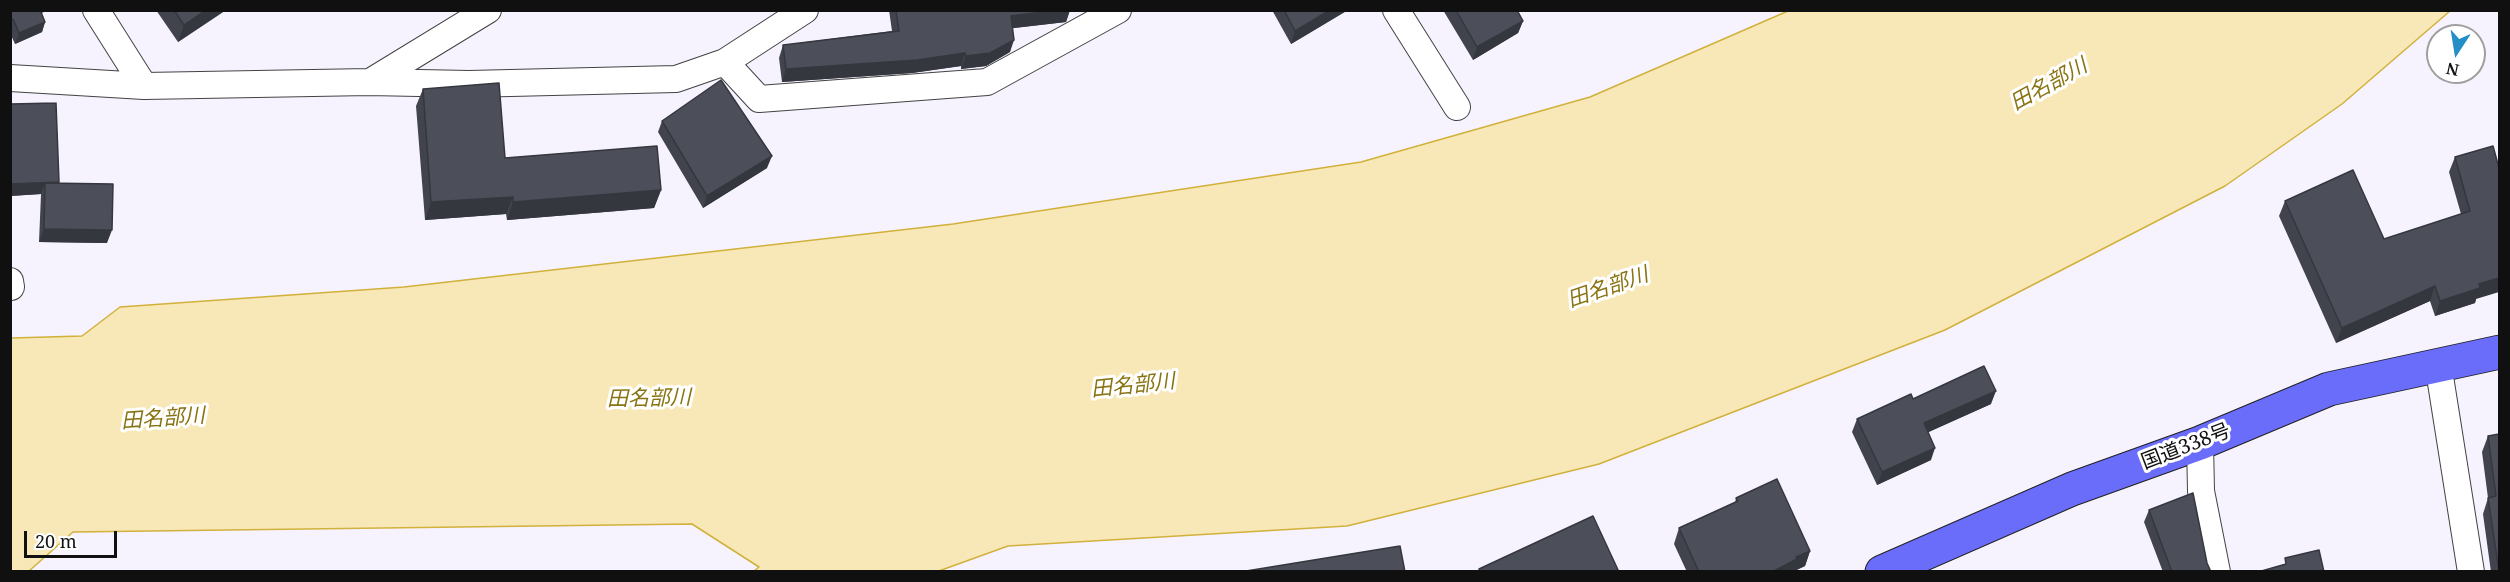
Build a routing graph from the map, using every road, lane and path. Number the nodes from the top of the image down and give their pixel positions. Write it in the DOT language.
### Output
graph roads {
  1 [pos="96,10"];
  2 [pos="488,10"];
  3 [pos="805,10"];
  4 [pos="1119,10"];
  5 [pos="1396,10"];
  6 [pos="725,62"];
  7 [pos="10,78"];
  8 [pos="369,82"];
  9 [pos="144,86"];
  10 [pos="1457,107"];
  11 [pos="10,281"];
  12 [pos="11,287"];
  13 [pos="2499,352"];
  14 [pos="2438,364"];
  15 [pos="2200,443"];
  16 [pos="1882,572"];
  17 [pos="2217,572"];
  18 [pos="2471,572"];
  1 -- 9 [label="street"];
  2 -- 8 [label="street"];
  3 -- 6 [label="street"];
  4 -- 6 [label="street"];
  5 -- 10 [label="street"];
  6 -- 8 [label="street"];
  7 -- 9 [label="street"];
  8 -- 9 [label="street"];
  11 -- 12 [label="street"];
  13 -- 14 [label="highway, 国道338号"];
  14 -- 15 [label="highway, 国道338号"];
  14 -- 18 [label="street"];
  15 -- 16 [label="highway, 国道338号"];
  15 -- 17 [label="street"];
}
